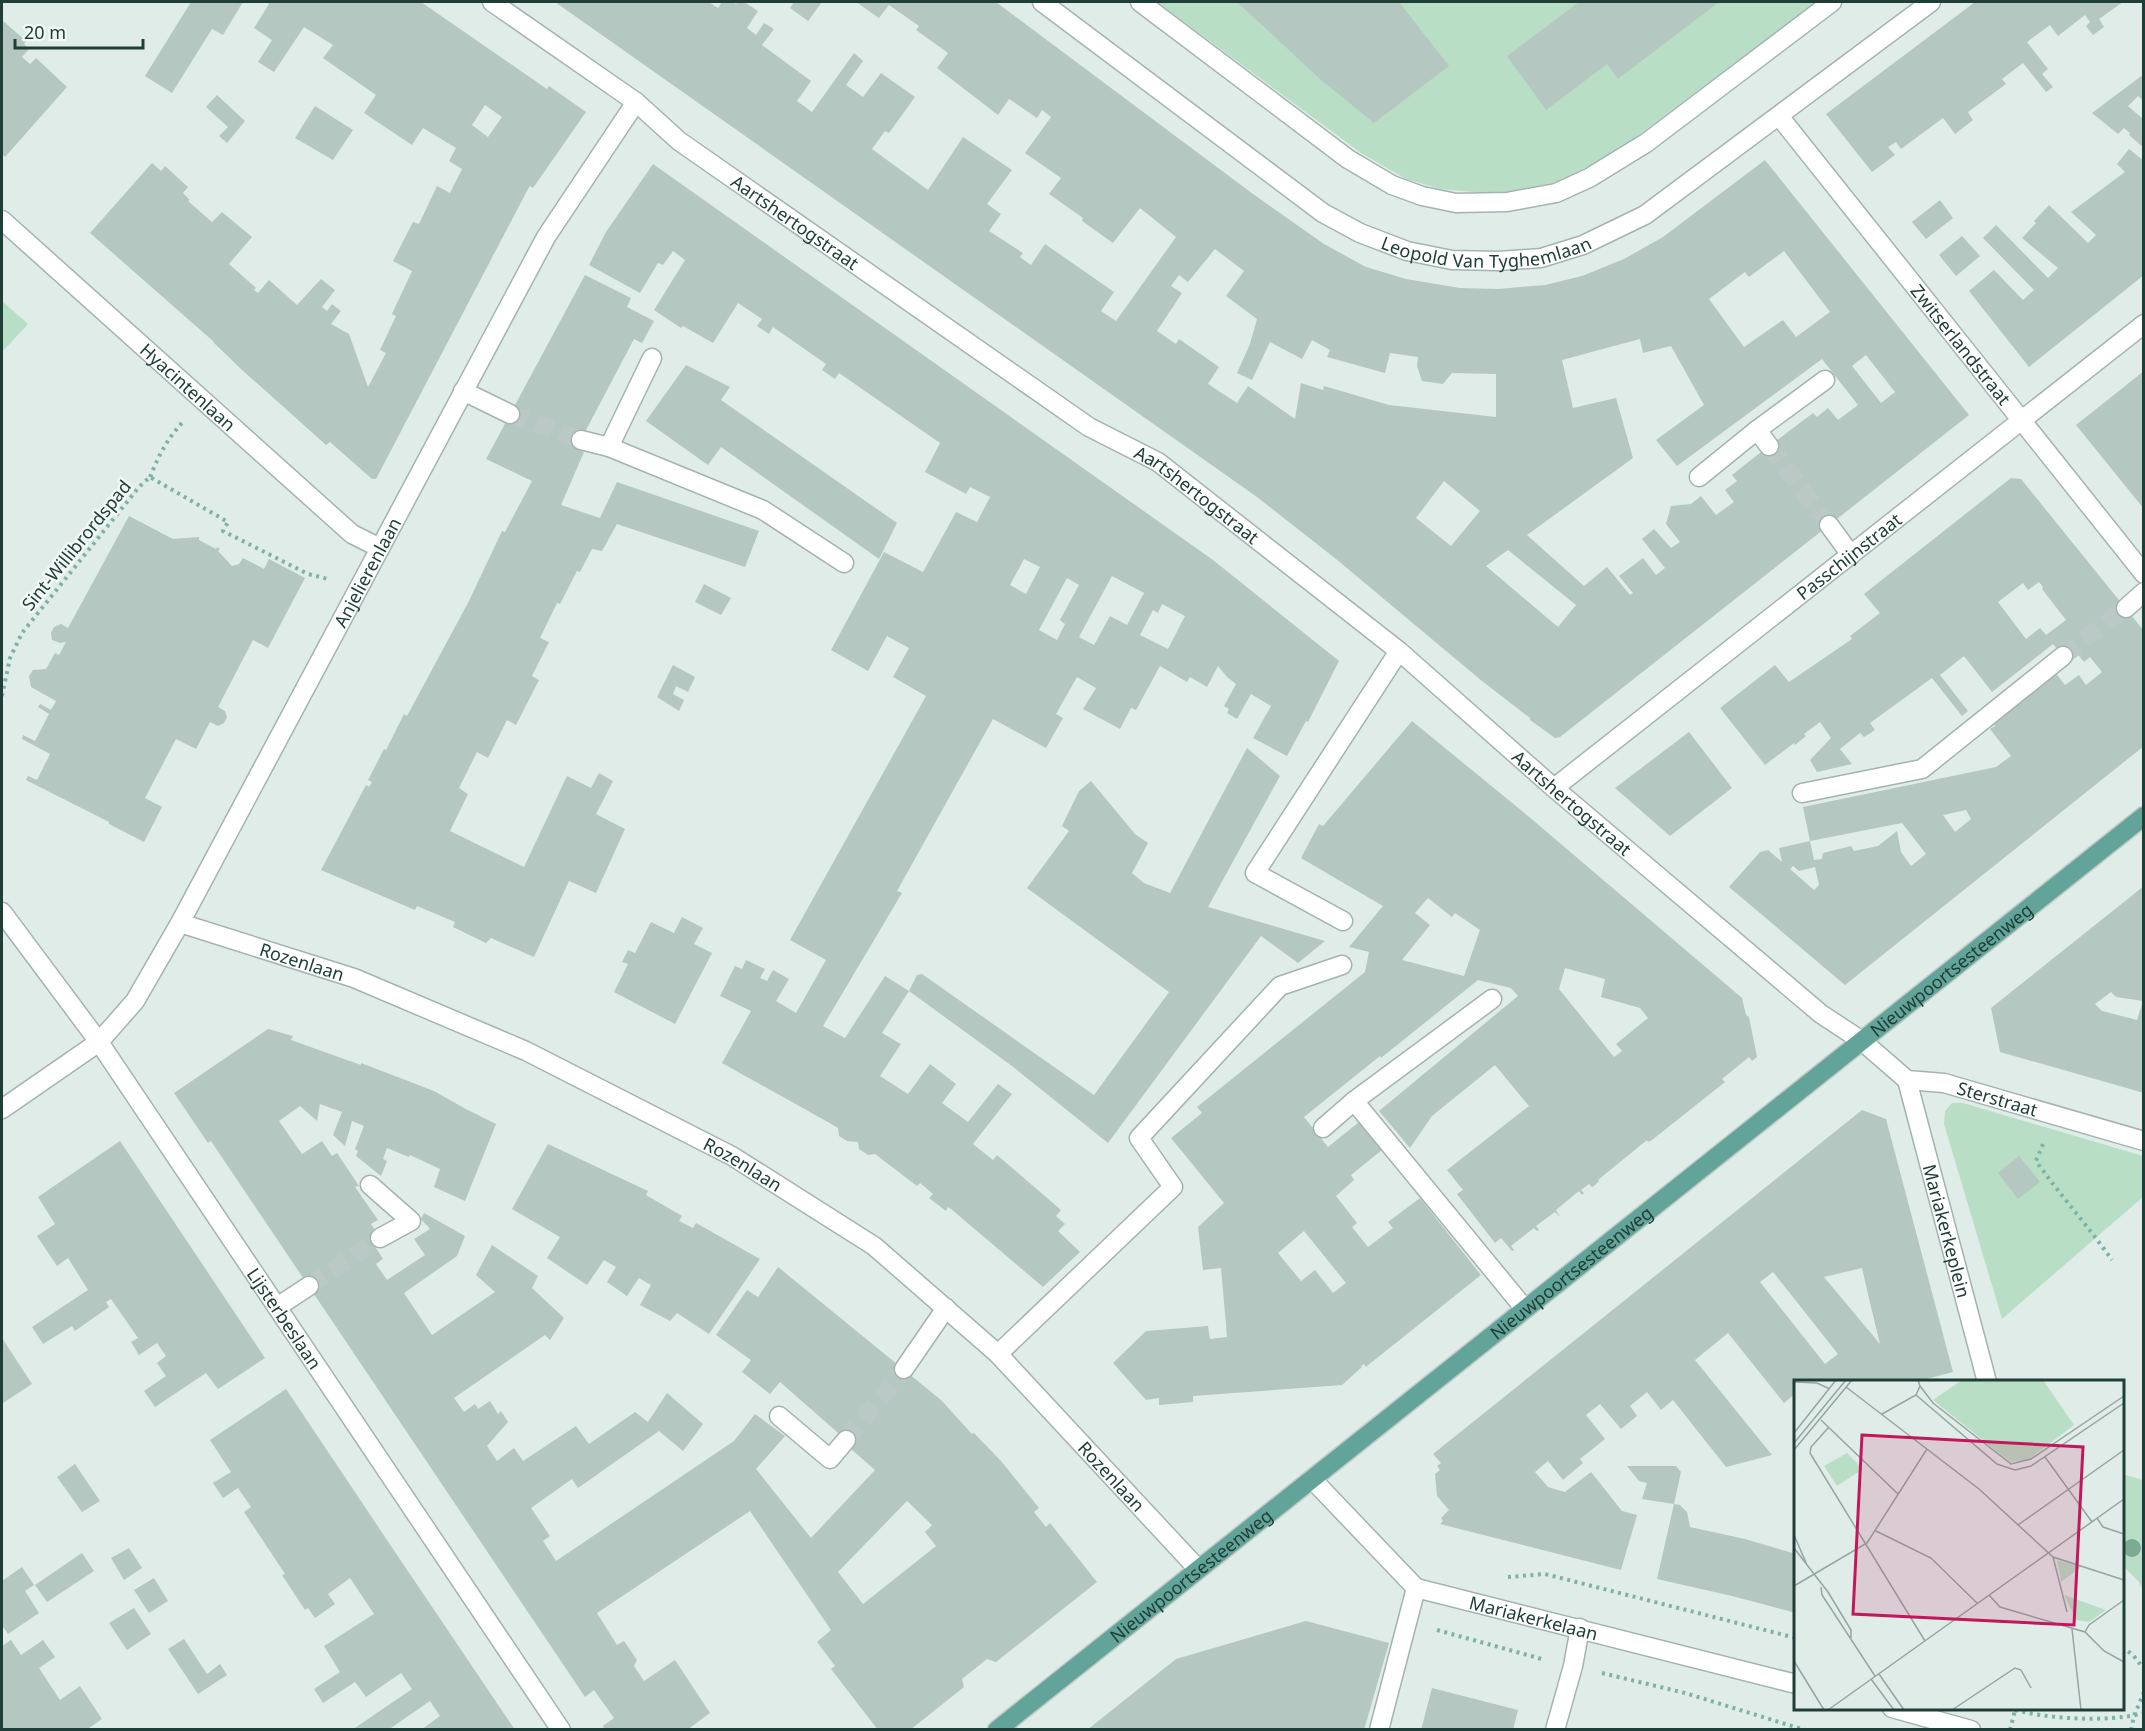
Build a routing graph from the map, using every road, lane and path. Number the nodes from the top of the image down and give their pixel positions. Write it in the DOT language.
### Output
graph roads {
  1 [pos="492,2"];
  2 [pos="1042,2"];
  3 [pos="1140,2"];
  4 [pos="1832,2"];
  5 [pos="1930,2"];
  6 [pos="636,102"];
  7 [pos="1779,116"];
  8 [pos="2,220"];
  9 [pos="2144,324"];
  10 [pos="652,358"];
  11 [pos="1825,380"];
  12 [pos="463,391"];
  13 [pos="203,399"];
  14 [pos="510,414"];
  15 [pos="2022,421"];
  16 [pos="1757,430"];
  17 [pos="581,440"];
  18 [pos="609,447"];
  19 [pos="1769,447"];
  20 [pos="150,477"];
  21 [pos="1699,477"];
  22 [pos="1829,525"];
  23 [pos="380,548"];
  24 [pos="1851,555"];
  25 [pos="844,563"];
  26 [pos="2144,574"];
  27 [pos="361,586"];
  28 [pos="2144,592"];
  29 [pos="2126,609"];
  30 [pos="1399,651"];
  31 [pos="2063,656"];
  32 [pos="2,696"];
  33 [pos="1554,788"];
  34 [pos="1802,793"];
  35 [pos="2144,816"];
  36 [pos="2,912"];
  37 [pos="1343,921"];
  38 [pos="180,923"];
  39 [pos="1342,965"];
  40 [pos="1492,999"];
  41 [pos="1862,1041"];
  42 [pos="99,1042"];
  43 [pos="1907,1080"];
  44 [pos="1354,1101"];
  45 [pos="2,1109"];
  46 [pos="2053,1114"];
  47 [pos="1323,1128"];
  48 [pos="2144,1141"];
  49 [pos="370,1185"];
  50 [pos="380,1238"];
  51 [pos="2112,1260"];
  52 [pos="309,1286"];
  53 [pos="277,1306"];
  54 [pos="946,1308"];
  55 [pos="1525,1309"];
  56 [pos="998,1354"];
  57 [pos="904,1369"];
  58 [pos="1986,1380"];
  59 [pos="779,1416"];
  60 [pos="846,1440"];
  61 [pos="1312,1479"];
  62 [pos="1198,1569"];
  63 [pos="1416,1588"];
  64 [pos="1580,1628"];
  65 [pos="2124,1648"];
  66 [pos="2144,1669"];
  67 [pos="1794,1683"];
  68 [pos="2144,1692"];
  69 [pos="1899,1710"];
  70 [pos="2015,1710"];
  71 [pos="2144,1713"];
  72 [pos="2134,1716"];
  73 [pos="561,1730"];
  74 [pos="997,1730"];
  75 [pos="1379,1730"];
  76 [pos="1555,1730"];
  77 [pos="1971,1730"];
  78 [pos="2010,1730"];
  79 [pos="2131,1730"];
  1 -- 6 [label="street, Aartshertogstraat"];
  2 -- 7 [label="street, Leopold Van Tyghemlaan"];
  3 -- 4 [label="street, Leopold Van Tyghemlaan"];
  5 -- 7 [label="street, Leopold Van Tyghemlaan"];
  6 -- 12 [label="street, Anjelierenlaan"];
  6 -- 30 [label="street, Aartshertogstraat"];
  7 -- 15 [label="street, Zwitserlandstraat"];
  8 -- 13 [label="street, Hyacintenlaan"];
  9 -- 15 [label="street, Passchijnstraat"];
  10 -- 18 [label="street"];
  11 -- 16 [label="street"];
  12 -- 14 [label="street"];
  12 -- 23 [label="street, Anjelierenlaan"];
  13 -- 20 [label="path"];
  13 -- 23 [label="street, Hyacintenlaan"];
  15 -- 24 [label="street, Passchijnstraat"];
  15 -- 26 [label="street, Zwitserlandstraat"];
  16 -- 19 [label="street"];
  16 -- 21 [label="street"];
  17 -- 18 [label="street"];
  18 -- 25 [label="street"];
  20 -- 27 [label="path, Sint-Willibrordspad"];
  20 -- 32 [label="path, Sint-Willibrordspad"];
  22 -- 24 [label="street"];
  23 -- 27 [label="street, Anjelierenlaan"];
  24 -- 33 [label="street, Passchijnstraat"];
  27 -- 38 [label="street, Anjelierenlaan"];
  28 -- 29 [label="street"];
  30 -- 33 [label="street, Aartshertogstraat"];
  30 -- 37 [label="street"];
  31 -- 34 [label="street"];
  33 -- 41 [label="street, Aartshertogstraat"];
  35 -- 41 [label="main road, Nieuwpoortsesteenweg"];
  36 -- 42 [label="street, Lijsterbeslaan"];
  38 -- 42 [label="street, Anjelierenlaan"];
  38 -- 54 [label="street, Rozenlaan"];
  39 -- 56 [label="street"];
  40 -- 44 [label="street"];
  41 -- 43 [label="street"];
  41 -- 55 [label="main road, Nieuwpoortsesteenweg"];
  42 -- 45 [label="street, Anjelierenlaan"];
  42 -- 53 [label="street, Lijsterbeslaan"];
  43 -- 46 [label="street, Sterstraat"];
  43 -- 58 [label="street, Mariakerkeplein"];
  44 -- 47 [label="street"];
  44 -- 55 [label="street"];
  46 -- 48 [label="street, Sterstraat"];
  46 -- 51 [label="path"];
  49 -- 50 [label="street"];
  52 -- 53 [label="street"];
  53 -- 73 [label="street, Lijsterbeslaan"];
  54 -- 56 [label="street, Rozenlaan"];
  54 -- 57 [label="street"];
  55 -- 61 [label="main road, Nieuwpoortsesteenweg"];
  56 -- 62 [label="street, Rozenlaan"];
  59 -- 60 [label="street"];
  61 -- 62 [label="main road, Nieuwpoortsesteenweg"];
  61 -- 63 [label="street"];
  62 -- 74 [label="main road, Nieuwpoortsesteenweg"];
  63 -- 64 [label="street, Mariakerkelaan"];
  63 -- 75 [label="street"];
  64 -- 67 [label="street, Mariakerkelaan"];
  64 -- 76 [label="street"];
  65 -- 66 [label="path"];
  68 -- 72 [label="path"];
  69 -- 77 [label="street"];
  70 -- 72 [label="path"];
  70 -- 78 [label="path"];
  71 -- 72 [label="path"];
  72 -- 79 [label="path"];
}
